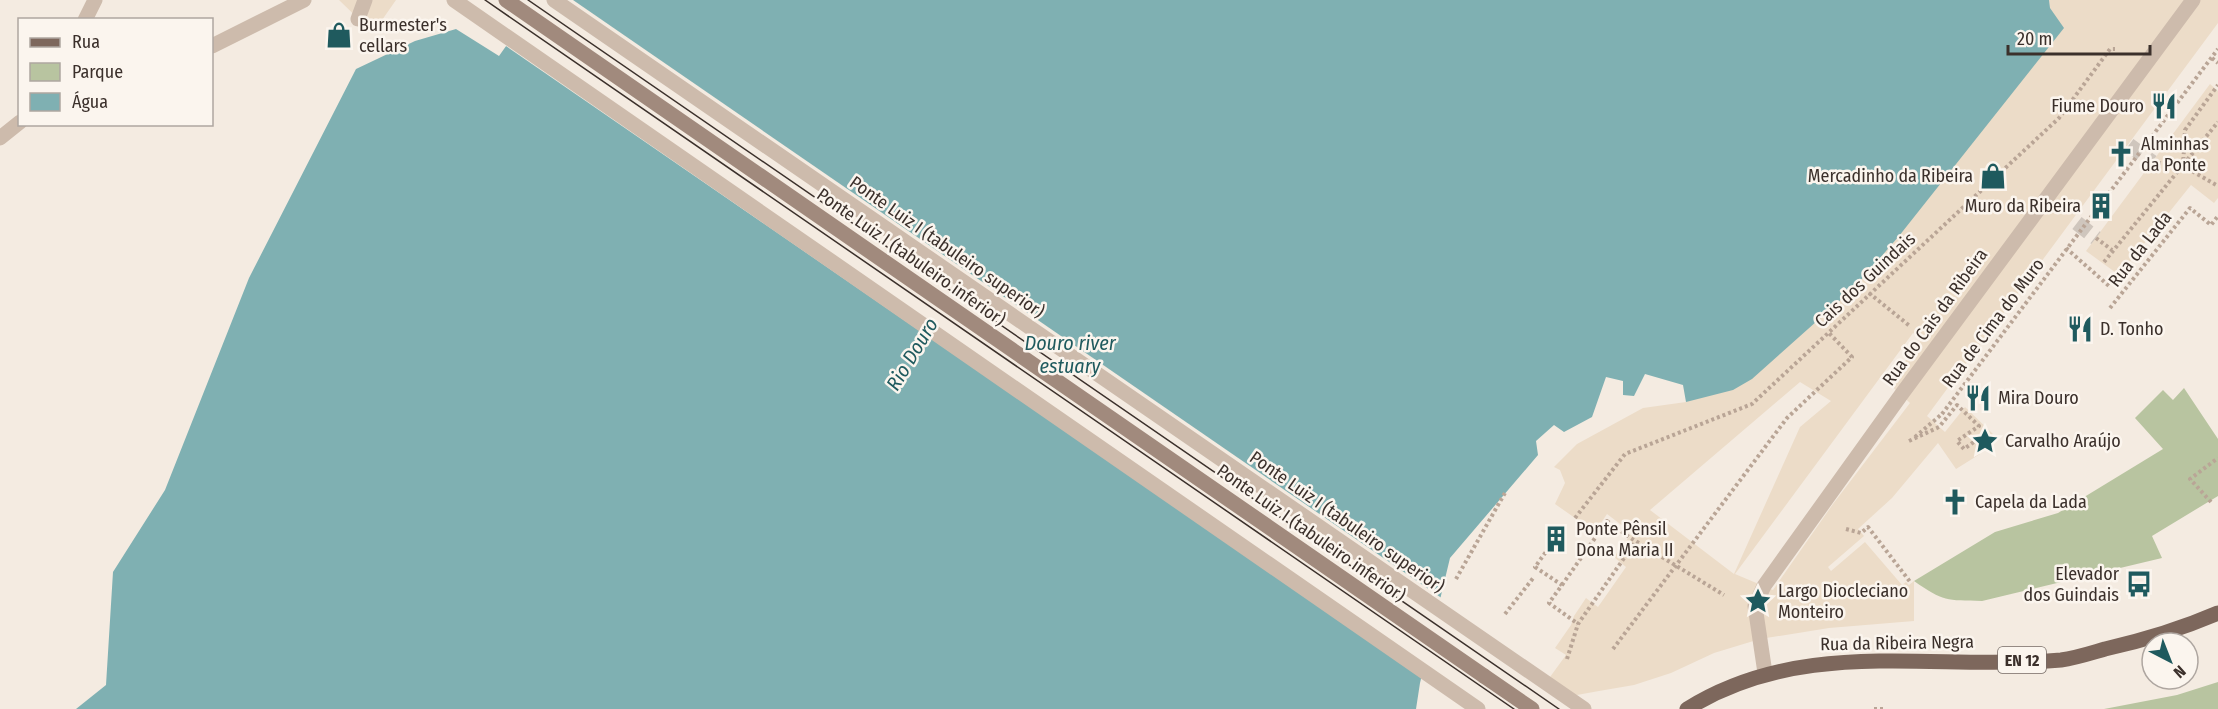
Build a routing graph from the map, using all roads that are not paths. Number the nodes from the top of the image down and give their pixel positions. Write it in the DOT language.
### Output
graph roads {
  1 [pos="95,0"];
  2 [pos="304,0"];
  3 [pos="365,0"];
  4 [pos="454,0"];
  5 [pos="506,0"];
  6 [pos="554,0"];
  7 [pos="2193,0"];
  8 [pos="86,18"];
  9 [pos="357,19"];
  10 [pos="213,46"];
  11 [pos="18,124"];
  12 [pos="0,138"];
  13 [pos="2218,614"];
  14 [pos="1765,674"];
  15 [pos="1478,709"];
  16 [pos="1532,709"];
  17 [pos="1584,709"];
  18 [pos="1687,709"];
  1 -- 8 [label="street"];
  2 -- 10 [label="street"];
  3 -- 9 [label="street"];
  4 -- 15 [label="street, bridge"];
  5 -- 16 [label="main road, Ponte Luiz I (tabuleiro inferior), bridge"];
  6 -- 17 [label="street, Ponte Luiz I (tabuleiro superior), bridge"];
  7 -- 14 [label="street, Rua do Cais da Ribeira"];
  11 -- 12 [label="street"];
  13 -- 14 [label="main road, Rua da Ribeira Negra / EN 12"];
  14 -- 18 [label="main road, Rua da Ribeira Negra / EN 12"];
}
